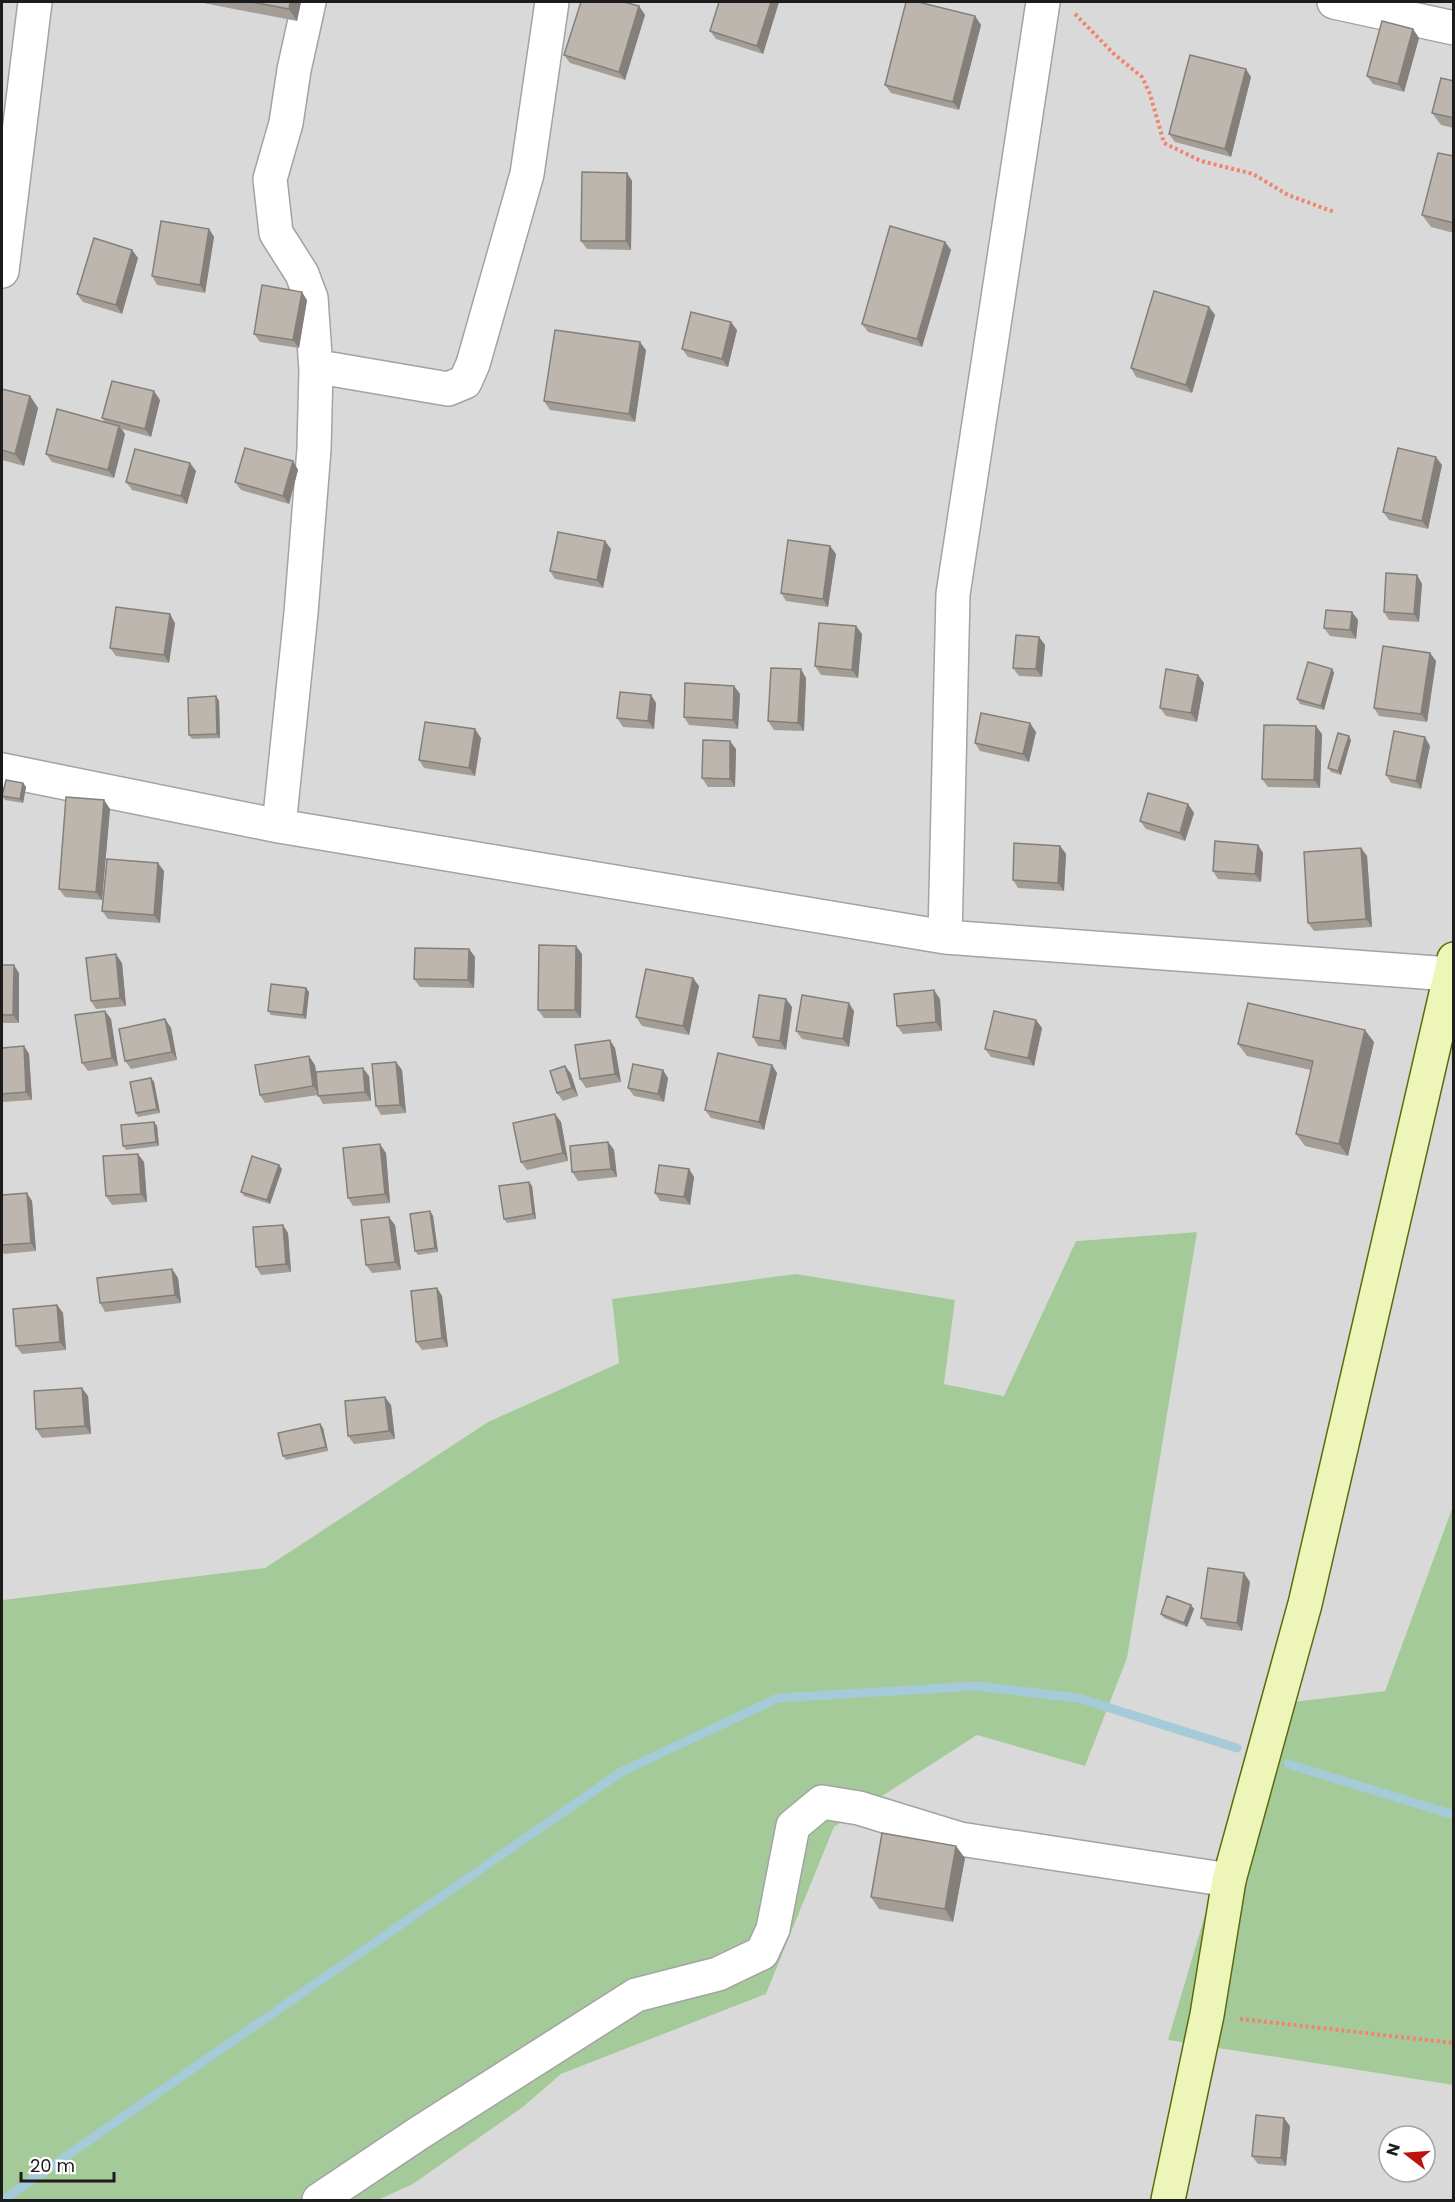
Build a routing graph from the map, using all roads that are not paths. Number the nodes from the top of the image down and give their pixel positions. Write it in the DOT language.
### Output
graph roads {
  1 [pos="34,2"];
  2 [pos="309,2"];
  3 [pos="552,2"];
  4 [pos="1334,2"];
  5 [pos="1057,5"];
  6 [pos="1454,28"];
  7 [pos="2,271"];
  8 [pos="316,370"];
  9 [pos="2,770"];
  10 [pos="279,826"];
  11 [pos="945,937"];
  12 [pos="1452,967"];
  13 [pos="1229,1880"];
  14 [pos="319,2200"];
  15 [pos="1168,2200"];
  1 -- 7 [label="street"];
  2 -- 8 [label="street"];
  3 -- 8 [label="street"];
  4 -- 6 [label="street"];
  5 -- 11 [label="street"];
  8 -- 10 [label="street"];
  9 -- 10 [label="street"];
  10 -- 11 [label="street"];
  11 -- 12 [label="street"];
  12 -- 13 [label="street"];
  13 -- 14 [label="street"];
  13 -- 15 [label="street"];
}
